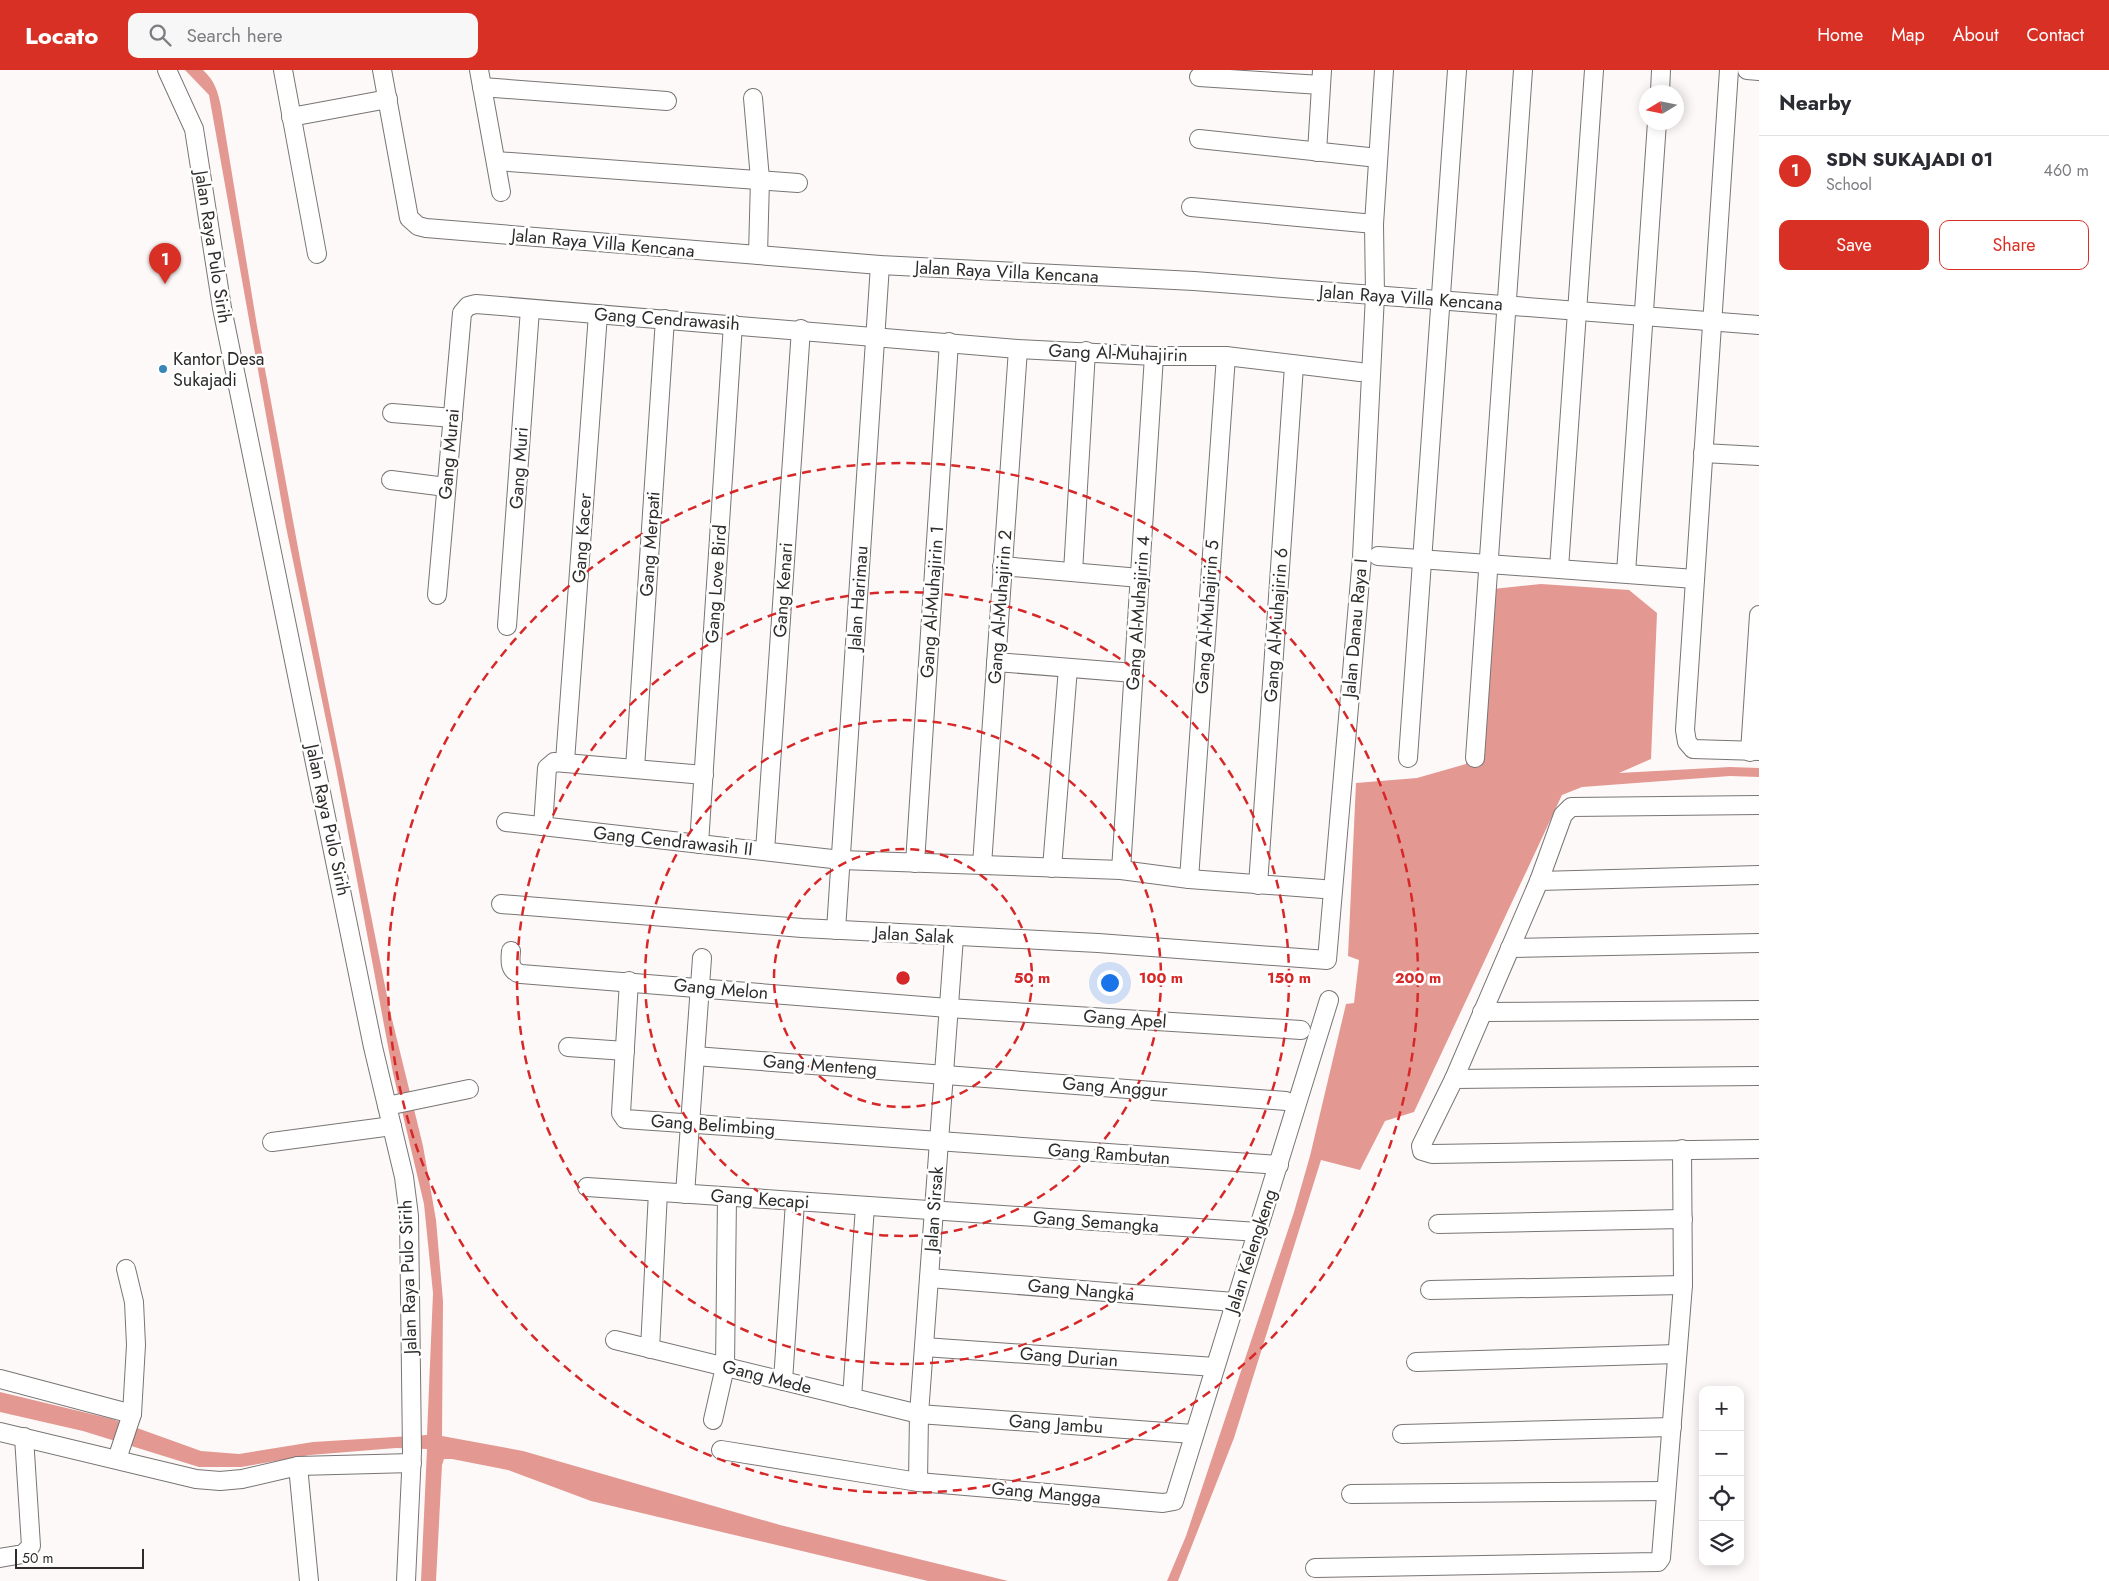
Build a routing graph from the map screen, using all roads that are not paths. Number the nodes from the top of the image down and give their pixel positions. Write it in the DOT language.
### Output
graph roads {
  1 [pos="167,70"];
  2 [pos="283,70"];
  3 [pos="382,70"];
  4 [pos="1384,70"];
  5 [pos="1457,70"];
  6 [pos="1523,70"];
  7 [pos="1594,70"];
  8 [pos="1661,70"];
  9 [pos="1729,70"];
  10 [pos="1747,70"];
  11 [pos="1759,71"];
  12 [pos="1199,77"];
  13 [pos="1322,77"];
  14 [pos="481,78"];
  15 [pos="1660,85"];
  16 [pos="753,98"];
  17 [pos="388,99"];
  18 [pos="667,101"];
  19 [pos="291,117"];
  20 [pos="1656,130"];
  21 [pos="1199,139"];
  22 [pos="1317,152"];
  23 [pos="1378,158"];
  24 [pos="496,161"];
  25 [pos="760,179"];
  26 [pos="798,183"];
  27 [pos="502,192"];
  28 [pos="1191,207"];
  29 [pos="1374,224"];
  30 [pos="317,254"];
  31 [pos="758,255"];
  32 [pos="880,265"];
  33 [pos="1375,295"];
  34 [pos="1441,301"];
  35 [pos="1507,306"];
  36 [pos="530,309"];
  37 [pos="1577,311"];
  38 [pos="462,313"];
  39 [pos="598,314"];
  40 [pos="1644,316"];
  41 [pos="664,319"];
  42 [pos="1712,321"];
  43 [pos="733,324"];
  44 [pos="1759,325"];
  45 [pos="800,330"];
  46 [pos="875,335"];
  47 [pos="948,342"];
  48 [pos="1018,348"];
  49 [pos="1086,352"];
  50 [pos="1154,356"];
  51 [pos="1226,356"];
  52 [pos="1294,366"];
  53 [pos="1360,372"];
  54 [pos="392,413"];
  55 [pos="452,418"];
  56 [pos="1703,453"];
  57 [pos="1759,456"];
  58 [pos="391,480"];
  59 [pos="446,487"];
  60 [pos="1378,556"];
  61 [pos="1422,558"];
  62 [pos="1488,563"];
  63 [pos="1002,566"];
  64 [pos="1559,568"];
  65 [pos="1073,572"];
  66 [pos="1626,574"];
  67 [pos="1140,578"];
  68 [pos="1695,579"];
  69 [pos="437,595"];
  70 [pos="1759,616"];
  71 [pos="507,626"];
  72 [pos="996,662"];
  73 [pos="1068,668"];
  74 [pos="1134,673"];
  75 [pos="1754,752"];
  76 [pos="1408,758"];
  77 [pos="1475,758"];
  78 [pos="565,761"];
  79 [pos="635,768"];
  80 [pos="704,775"];
  81 [pos="1759,805"];
  82 [pos="506,822"];
  83 [pos="543,826"];
  84 [pos="700,844"];
  85 [pos="765,851"];
  86 [pos="841,860"];
  87 [pos="915,863"];
  88 [pos="982,865"];
  89 [pos="1052,868"];
  90 [pos="1121,870"];
  91 [pos="1759,875"];
  92 [pos="1189,879"];
  93 [pos="1539,881"];
  94 [pos="1258,885"];
  95 [pos="1323,889"];
  96 [pos="501,904"];
  97 [pos="836,930"];
  98 [pos="954,937"];
  99 [pos="1759,943"];
  100 [pos="1510,948"];
  101 [pos="511,951"];
  102 [pos="702,958"];
  103 [pos="1327,960"];
  104 [pos="629,981"];
  105 [pos="700,987"];
  106 [pos="1329,1000"];
  107 [pos="948,1008"];
  108 [pos="1759,1010"];
  109 [pos="1482,1012"];
  110 [pos="1301,1030"];
  111 [pos="568,1047"];
  112 [pos="625,1051"];
  113 [pos="695,1056"];
  114 [pos="944,1074"];
  115 [pos="1759,1076"];
  116 [pos="1454,1079"];
  117 [pos="469,1089"];
  118 [pos="1286,1101"];
  119 [pos="390,1105"];
  120 [pos="691,1122"];
  121 [pos="392,1126"];
  122 [pos="272,1142"];
  123 [pos="939,1142"];
  124 [pos="1759,1149"];
  125 [pos="1682,1150"];
  126 [pos="1279,1165"];
  127 [pos="587,1187"];
  128 [pos="658,1192"];
  129 [pos="685,1194"];
  130 [pos="727,1197"];
  131 [pos="795,1202"];
  132 [pos="865,1206"];
  133 [pos="934,1211"];
  134 [pos="1683,1219"];
  135 [pos="1438,1224"];
  136 [pos="1258,1232"];
  137 [pos="126,1269"];
  138 [pos="929,1278"];
  139 [pos="1683,1285"];
  140 [pos="1430,1290"];
  141 [pos="1234,1302"];
  142 [pos="614,1340"];
  143 [pos="924,1347"];
  144 [pos="650,1349"];
  145 [pos="1678,1354"];
  146 [pos="1416,1362"];
  147 [pos="725,1367"];
  148 [pos="1215,1367"];
  149 [pos="0,1378"];
  150 [pos="783,1381"];
  151 [pos="852,1398"];
  152 [pos="919,1414"];
  153 [pos="131,1417"];
  154 [pos="714,1420"];
  155 [pos="1672,1427"];
  156 [pos="0,1432"];
  157 [pos="1193,1434"];
  158 [pos="1402,1434"];
  159 [pos="24,1437"];
  160 [pos="721,1450"];
  161 [pos="119,1454"];
  162 [pos="412,1458"];
  163 [pos="298,1466"];
  164 [pos="918,1482"];
  165 [pos="1666,1491"];
  166 [pos="1351,1494"];
  167 [pos="1174,1501"];
  168 [pos="0,1558"];
  169 [pos="1315,1568"];
  170 [pos="309,1581"];
  171 [pos="406,1581"];
  1 -- 119 [label="street, Jalan Raya Pulo Sirih"];
  2 -- 19 [label="street"];
  3 -- 17 [label="street, Jalan Raya Villa Kencana"];
  4 -- 23 [label="street, Jalan Danau Raya I"];
  5 -- 34 [label="street"];
  6 -- 35 [label="street"];
  7 -- 37 [label="street"];
  8 -- 15 [label="street"];
  9 -- 42 [label="street"];
  10 -- 11 [label="street"];
  12 -- 13 [label="street"];
  13 -- 22 [label="street"];
  14 -- 18 [label="street"];
  14 -- 24 [label="street"];
  16 -- 25 [label="street"];
  17 -- 19 [label="street"];
  17 -- 31 [label="street, Jalan Raya Villa Kencana"];
  19 -- 30 [label="street"];
  20 -- 40 [label="street"];
  21 -- 22 [label="street"];
  22 -- 23 [label="street"];
  23 -- 29 [label="street, Jalan Danau Raya I"];
  24 -- 25 [label="street"];
  24 -- 27 [label="street"];
  25 -- 26 [label="street"];
  25 -- 31 [label="street"];
  28 -- 29 [label="street"];
  29 -- 33 [label="street, Jalan Danau Raya I"];
  31 -- 32 [label="street, Jalan Raya Villa Kencana"];
  32 -- 33 [label="street, Jalan Raya Villa Kencana"];
  32 -- 46 [label="street, Jalan Harimau"];
  33 -- 34 [label="street, Jalan Raya Villa Kencana"];
  33 -- 103 [label="street, Jalan Danau Raya I"];
  34 -- 35 [label="street, Jalan Raya Villa Kencana"];
  34 -- 61 [label="street"];
  35 -- 37 [label="street, Jalan Raya Villa Kencana"];
  35 -- 62 [label="street"];
  36 -- 38 [label="street, Gang Cendrawasih"];
  36 -- 39 [label="street, Gang Cendrawasih"];
  36 -- 71 [label="street, Gang Muri"];
  37 -- 40 [label="street, Jalan Raya Villa Kencana"];
  37 -- 64 [label="street"];
  38 -- 55 [label="street, Gang Murai"];
  39 -- 41 [label="street, Gang Cendrawasih"];
  39 -- 78 [label="street, Gang Kacer"];
  40 -- 42 [label="street, Jalan Raya Villa Kencana"];
  40 -- 66 [label="street"];
  41 -- 43 [label="street, Gang Cendrawasih"];
  41 -- 79 [label="street, Gang Merpati"];
  42 -- 44 [label="street, Jalan Raya Villa Kencana"];
  42 -- 56 [label="street"];
  43 -- 45 [label="street, Gang Cendrawasih"];
  43 -- 80 [label="street, Gang Love Bird"];
  45 -- 46 [label="street, Gang Cendrawasih"];
  45 -- 85 [label="street, Gang Kenari"];
  46 -- 47 [label="street, Gang Al-Muhajirin"];
  46 -- 86 [label="street, Jalan Harimau"];
  47 -- 48 [label="street, Gang Al-Muhajirin"];
  47 -- 87 [label="street, Gang Al-Muhajirin 1"];
  48 -- 49 [label="street, Gang Al-Muhajirin"];
  48 -- 63 [label="street, Gang Al-Muhajirin 2"];
  49 -- 50 [label="street, Gang Al-Muhajirin"];
  49 -- 65 [label="street"];
  50 -- 51 [label="street, Gang Al-Muhajirin"];
  50 -- 67 [label="street, Gang Al-Muhajirin 4"];
  51 -- 52 [label="street, Gang Al-Muhajirin"];
  51 -- 92 [label="street, Gang Al-Muhajirin 5"];
  52 -- 53 [label="street, Gang Al-Muhajirin"];
  52 -- 94 [label="street, Gang Al-Muhajirin 6"];
  54 -- 55 [label="street"];
  55 -- 59 [label="street, Gang Murai"];
  56 -- 57 [label="street"];
  56 -- 68 [label="street"];
  58 -- 59 [label="street"];
  59 -- 69 [label="street, Gang Murai"];
  60 -- 61 [label="street"];
  61 -- 62 [label="street"];
  61 -- 76 [label="street"];
  62 -- 64 [label="street"];
  62 -- 77 [label="street"];
  63 -- 65 [label="street"];
  63 -- 72 [label="street, Gang Al-Muhajirin 2"];
  64 -- 66 [label="street"];
  65 -- 67 [label="street"];
  66 -- 68 [label="street"];
  67 -- 74 [label="street, Gang Al-Muhajirin 4"];
  68 -- 75 [label="street"];
  70 -- 75 [label="street"];
  72 -- 73 [label="street"];
  72 -- 88 [label="street, Gang Al-Muhajirin 2"];
  73 -- 74 [label="street"];
  73 -- 89 [label="street"];
  74 -- 90 [label="street, Gang Al-Muhajirin 4"];
  78 -- 79 [label="street"];
  78 -- 83 [label="street"];
  79 -- 80 [label="street"];
  80 -- 84 [label="street, Gang Love Bird"];
  81 -- 93 [label="street"];
  82 -- 83 [label="street, Gang Cendrawasih II"];
  83 -- 84 [label="street, Gang Cendrawasih II"];
  84 -- 85 [label="street, Gang Cendrawasih II"];
  85 -- 86 [label="street, Gang Cendrawasih II"];
  86 -- 87 [label="street, Gang Cendrawasih II"];
  86 -- 97 [label="street, Jalan Harimau"];
  87 -- 88 [label="street, Gang Cendrawasih II"];
  88 -- 89 [label="street, Gang Cendrawasih II"];
  89 -- 90 [label="street, Gang Cendrawasih II"];
  90 -- 92 [label="street, Gang Cendrawasih II"];
  91 -- 93 [label="street"];
  92 -- 94 [label="street, Gang Cendrawasih II"];
  93 -- 100 [label="street"];
  94 -- 95 [label="street, Gang Cendrawasih II"];
  96 -- 97 [label="street, Jalan Salak"];
  97 -- 98 [label="street, Jalan Salak"];
  98 -- 103 [label="street, Jalan Salak"];
  98 -- 107 [label="street, Jalan Sirsak"];
  99 -- 100 [label="street"];
  100 -- 109 [label="street"];
  101 -- 104 [label="street, Gang Melon"];
  102 -- 105 [label="street"];
  104 -- 105 [label="street, Gang Melon"];
  104 -- 112 [label="street, Gang Belimbing"];
  105 -- 107 [label="street, Gang Melon"];
  105 -- 113 [label="street"];
  106 -- 126 [label="street, Jalan Kelengkeng"];
  107 -- 110 [label="street, Gang Apel"];
  107 -- 114 [label="street, Jalan Sirsak"];
  108 -- 109 [label="street"];
  109 -- 116 [label="street"];
  111 -- 112 [label="street"];
  112 -- 120 [label="street, Gang Belimbing"];
  113 -- 114 [label="street, Gang Menteng"];
  113 -- 120 [label="street"];
  114 -- 118 [label="street, Gang Anggur"];
  114 -- 123 [label="street, Jalan Sirsak"];
  115 -- 116 [label="street"];
  116 -- 125 [label="street"];
  117 -- 119 [label="street"];
  119 -- 121 [label="street, Jalan Raya Pulo Sirih"];
  120 -- 123 [label="street, Gang Belimbing"];
  120 -- 129 [label="street"];
  121 -- 122 [label="street"];
  121 -- 162 [label="street, Jalan Raya Pulo Sirih"];
  123 -- 126 [label="street, Gang Rambutan"];
  123 -- 133 [label="street, Jalan Sirsak"];
  124 -- 125 [label="street"];
  125 -- 134 [label="street"];
  126 -- 136 [label="street, Jalan Kelengkeng"];
  127 -- 128 [label="street, Gang Kecapi"];
  128 -- 129 [label="street, Gang Kecapi"];
  128 -- 144 [label="street"];
  129 -- 130 [label="street, Gang Kecapi"];
  130 -- 131 [label="street, Gang Kecapi"];
  130 -- 147 [label="street"];
  131 -- 132 [label="street, Gang Kecapi"];
  131 -- 150 [label="street"];
  132 -- 133 [label="street, Gang Kecapi"];
  132 -- 151 [label="street"];
  133 -- 136 [label="street, Gang Semangka"];
  133 -- 138 [label="street, Jalan Sirsak"];
  134 -- 135 [label="street"];
  134 -- 139 [label="street"];
  136 -- 141 [label="street, Jalan Kelengkeng"];
  137 -- 153 [label="street"];
  138 -- 141 [label="street, Gang Nangka"];
  138 -- 143 [label="street, Jalan Sirsak"];
  139 -- 140 [label="street"];
  139 -- 145 [label="street"];
  141 -- 148 [label="street, Jalan Kelengkeng"];
  142 -- 144 [label="street, Gang Mede"];
  143 -- 148 [label="street, Gang Durian"];
  143 -- 152 [label="street, Jalan Sirsak"];
  144 -- 147 [label="street, Gang Mede"];
  145 -- 146 [label="street"];
  145 -- 155 [label="street"];
  147 -- 150 [label="street, Gang Mede"];
  147 -- 154 [label="street"];
  148 -- 157 [label="street, Jalan Kelengkeng"];
  149 -- 153 [label="street"];
  150 -- 151 [label="street, Gang Mede"];
  151 -- 152 [label="street, Gang Mede"];
  152 -- 157 [label="street, Gang Jambu"];
  152 -- 164 [label="street, Jalan Sirsak"];
  153 -- 161 [label="street"];
  155 -- 158 [label="street"];
  155 -- 165 [label="street"];
  156 -- 159 [label="street"];
  157 -- 167 [label="street, Jalan Kelengkeng"];
  159 -- 161 [label="street"];
  159 -- 168 [label="street"];
  160 -- 164 [label="street, Gang Mangga"];
  161 -- 163 [label="street"];
  162 -- 163 [label="street"];
  162 -- 171 [label="street, Jalan Raya Pulo Sirih"];
  163 -- 170 [label="street"];
  164 -- 167 [label="street, Gang Mangga"];
  165 -- 166 [label="street"];
  165 -- 169 [label="street"];
}
